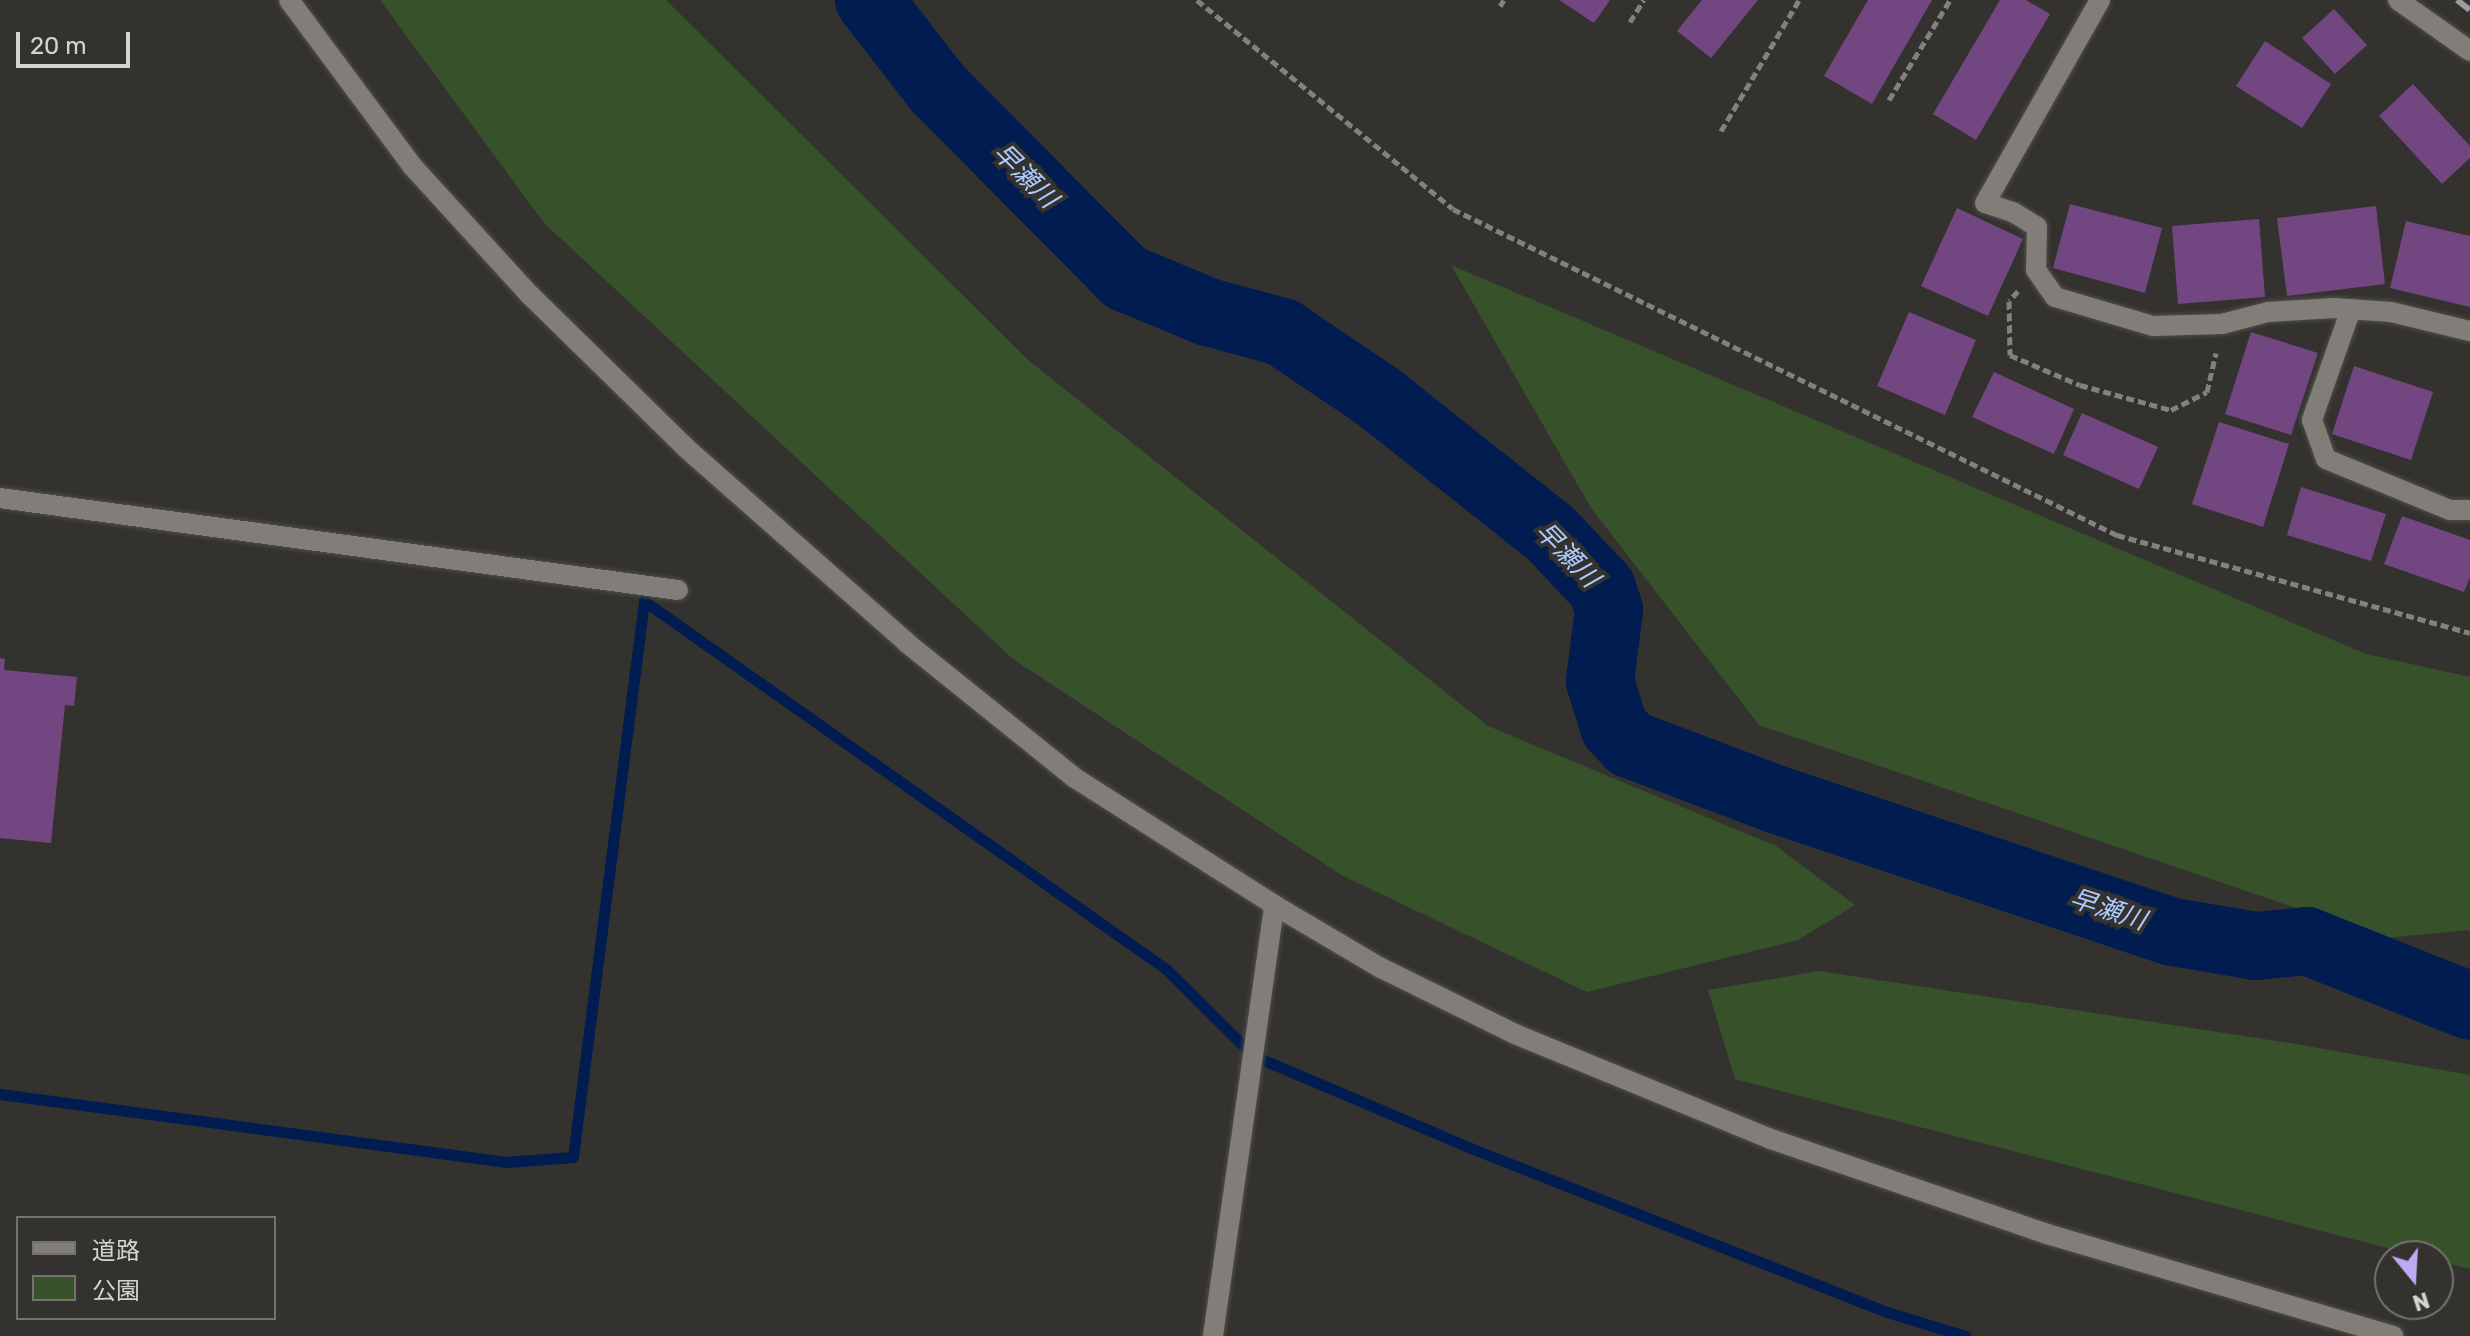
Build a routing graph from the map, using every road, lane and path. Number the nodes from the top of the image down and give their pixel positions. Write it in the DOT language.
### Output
graph roads {
  1 [pos="289,0"];
  2 [pos="1197,0"];
  3 [pos="1644,0"];
  4 [pos="1799,0"];
  5 [pos="1950,0"];
  6 [pos="2100,0"];
  7 [pos="2398,0"];
  8 [pos="1630,22"];
  9 [pos="2470,51"];
  10 [pos="1889,100"];
  11 [pos="1721,131"];
  12 [pos="2036,270"];
  13 [pos="2351,309"];
  14 [pos="2222,324"];
  15 [pos="2470,331"];
  16 [pos="0,498"];
  17 [pos="2470,510"];
  18 [pos="678,590"];
  19 [pos="2470,633"];
  20 [pos="1274,905"];
  21 [pos="1213,1336"];
  22 [pos="2393,1336"];
  1 -- 20 [label="street"];
  2 -- 19 [label="path"];
  3 -- 8 [label="path"];
  4 -- 11 [label="path"];
  5 -- 10 [label="path"];
  6 -- 12 [label="street"];
  7 -- 9 [label="street"];
  12 -- 14 [label="street"];
  12 -- 14 [label="path"];
  13 -- 14 [label="street"];
  13 -- 15 [label="street"];
  13 -- 17 [label="street"];
  16 -- 18 [label="street"];
  20 -- 21 [label="street"];
  20 -- 22 [label="street"];
}
